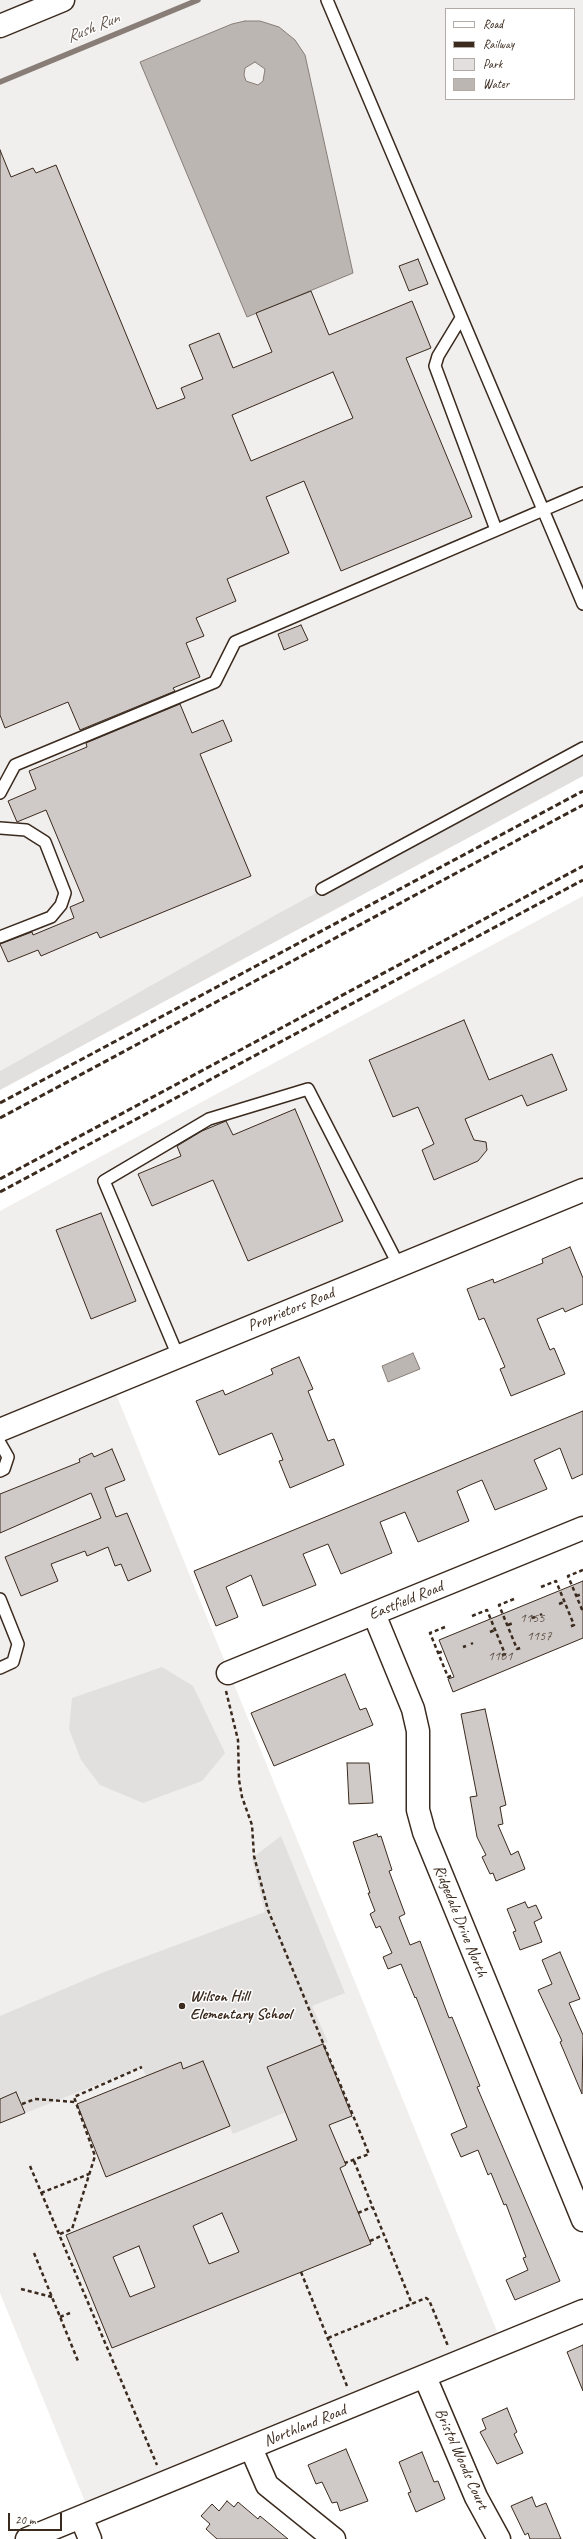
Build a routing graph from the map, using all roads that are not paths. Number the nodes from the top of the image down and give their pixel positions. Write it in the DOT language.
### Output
graph roads {
  1 [pos="63,0"];
  2 [pos="327,0"];
  3 [pos="0,26"];
  4 [pos="461,318"];
  5 [pos="583,493"];
  6 [pos="543,510"];
  7 [pos="496,527"];
  8 [pos="583,604"];
  9 [pos="583,748"];
  10 [pos="0,793"];
  11 [pos="0,828"];
  12 [pos="322,889"];
  13 [pos="0,937"];
  14 [pos="583,1190"];
  15 [pos="399,1266"];
  16 [pos="178,1356"];
  17 [pos="0,1430"];
  18 [pos="0,1443"];
  19 [pos="0,1471"];
  20 [pos="583,1528"];
  21 [pos="0,1599"];
  22 [pos="374,1614"];
  23 [pos="0,1668"];
  24 [pos="228,1673"];
  25 [pos="583,2220"];
  26 [pos="583,2311"];
  27 [pos="425,2377"];
  28 [pos="251,2448"];
  29 [pos="81,2517"];
  30 [pos="27,2539"];
  31 [pos="90,2539"];
  32 [pos="334,2539"];
  33 [pos="499,2539"];
  1 -- 3 [label="street"];
  2 -- 4 [label="lane"];
  4 -- 6 [label="lane"];
  4 -- 7 [label="lane"];
  5 -- 6 [label="lane"];
  6 -- 8 [label="lane"];
  6 -- 10 [label="lane"];
  9 -- 12 [label="lane"];
  11 -- 13 [label="lane"];
  14 -- 15 [label="street, Proprietors Road"];
  15 -- 16 [label="street, Proprietors Road"];
  15 -- 16 [label="lane"];
  16 -- 17 [label="street, Proprietors Road"];
  18 -- 19 [label="lane"];
  20 -- 22 [label="street, Eastfield Road"];
  21 -- 23 [label="lane"];
  22 -- 24 [label="street, Eastfield Road"];
  22 -- 25 [label="street, Ridgedale Drive North"];
  26 -- 27 [label="street, Northland Road"];
  27 -- 28 [label="street, Northland Road"];
  27 -- 33 [label="street, Bristol Woods Court"];
  28 -- 29 [label="street, Northland Road"];
  28 -- 32 [label="street"];
  29 -- 30 [label="street, Northland Road"];
  29 -- 31 [label="street"];
}
